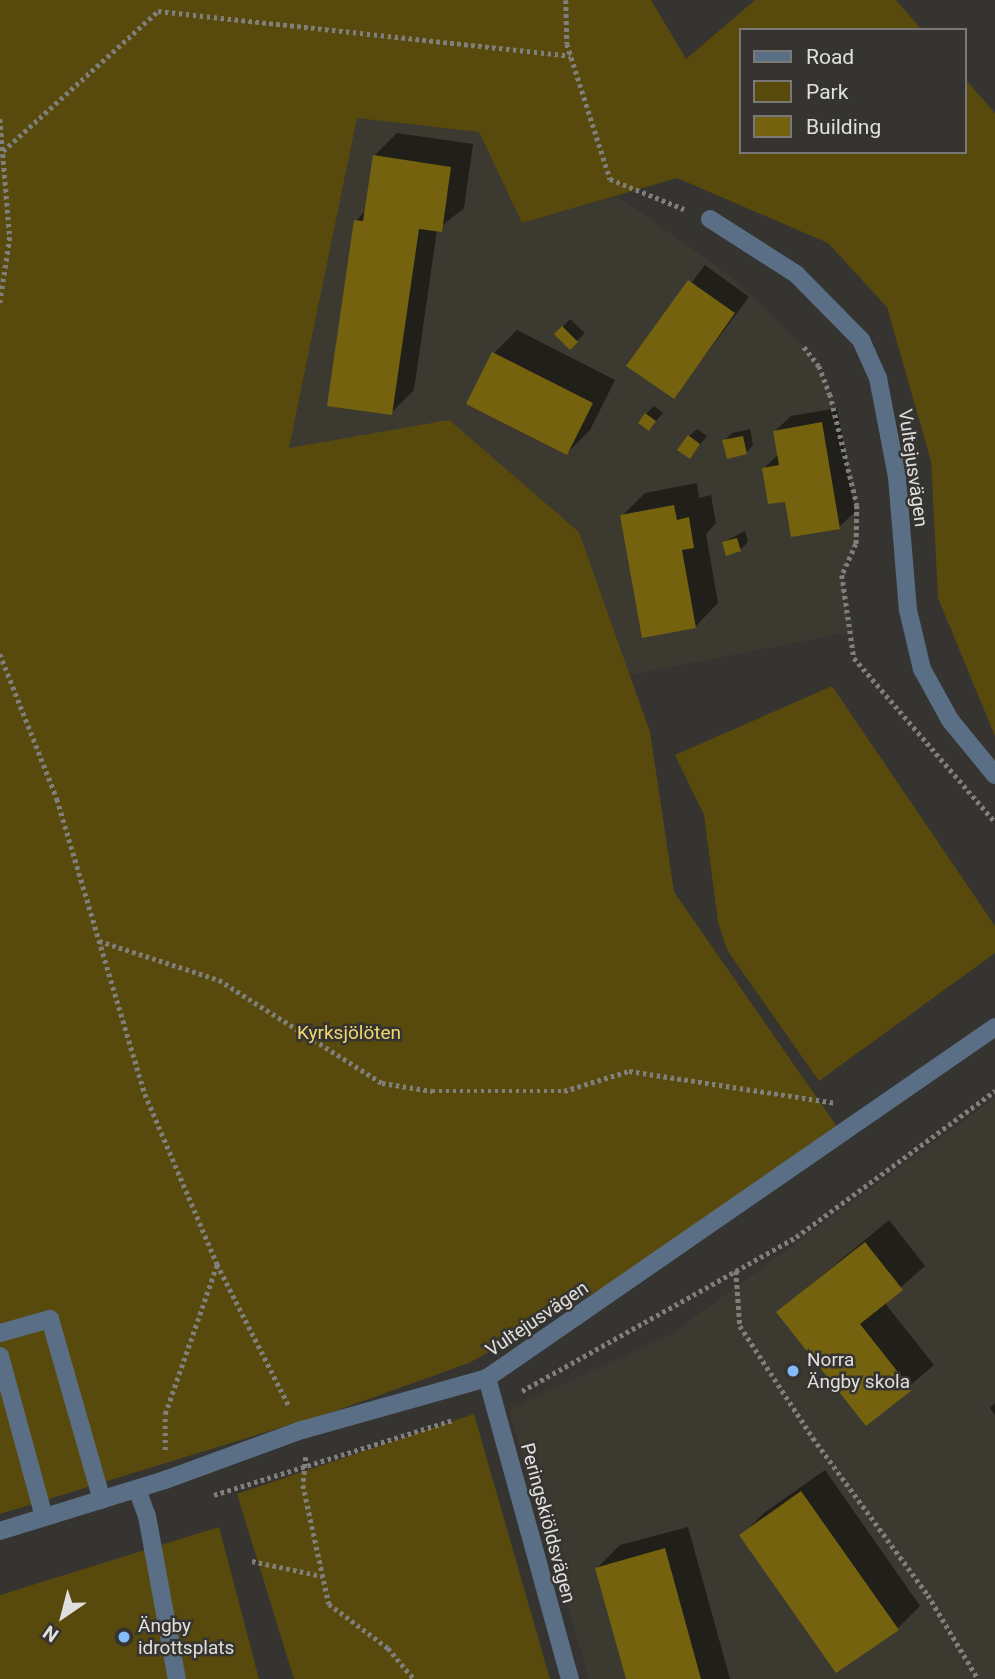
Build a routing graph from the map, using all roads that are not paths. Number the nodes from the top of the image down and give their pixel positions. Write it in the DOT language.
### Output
graph roads {
  1 [pos="710,219"];
  2 [pos="995,775"];
  3 [pos="995,1027"];
  4 [pos="0,1333"];
  5 [pos="0,1356"];
  6 [pos="486,1378"];
  7 [pos="137,1489"];
  8 [pos="103,1500"];
  9 [pos="44,1517"];
  10 [pos="0,1531"];
  11 [pos="177,1679"];
  12 [pos="569,1679"];
  1 -- 2 [label="street, Vultejusvägen"];
  3 -- 6 [label="street, Vultejusvägen"];
  4 -- 8 [label="street"];
  5 -- 9 [label="street"];
  6 -- 7 [label="street, Vultejusvägen"];
  6 -- 12 [label="street, Peringskiöldsvägen"];
  7 -- 8 [label="street, Vultejusvägen"];
  7 -- 11 [label="street"];
  8 -- 9 [label="street, Vultejusvägen"];
  9 -- 10 [label="street, Vultejusvägen"];
}
